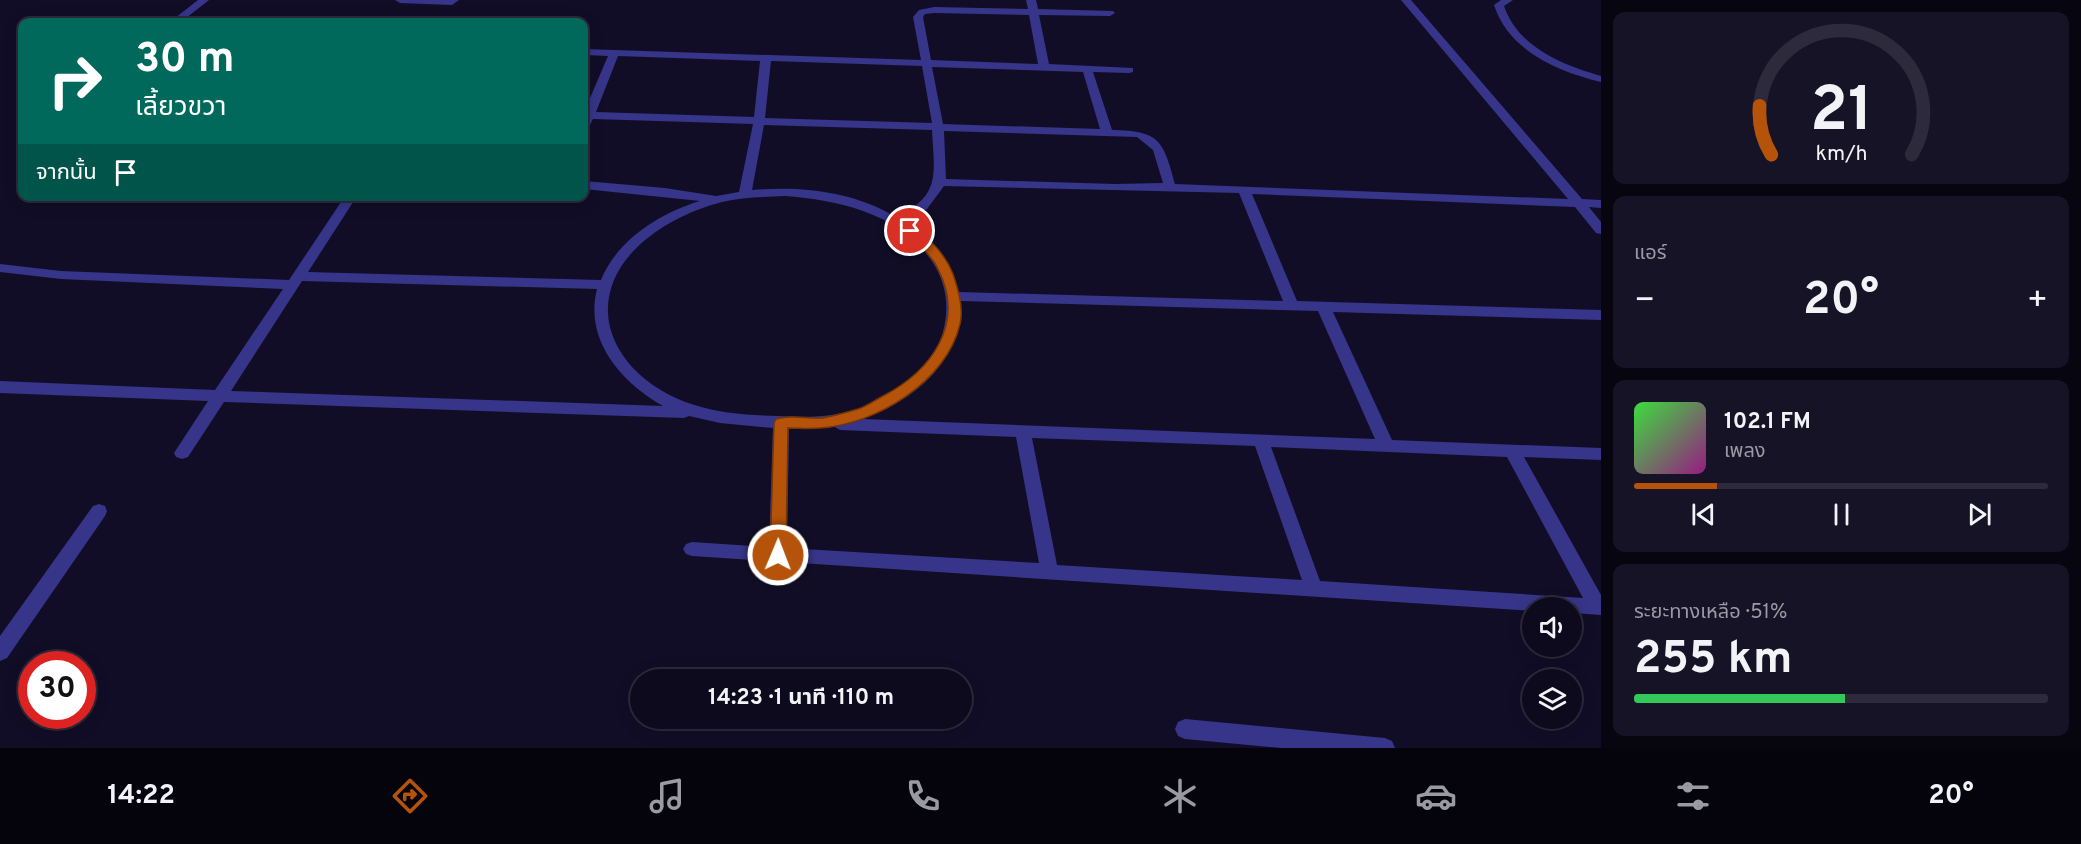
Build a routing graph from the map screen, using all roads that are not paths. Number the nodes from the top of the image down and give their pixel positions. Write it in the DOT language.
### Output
graph roads {
  1 [pos="204,0"];
  2 [pos="400,0"];
  3 [pos="454,0"];
  4 [pos="1031,0"];
  5 [pos="1406,0"];
  6 [pos="1508,0"];
  7 [pos="1033,12"];
  8 [pos="1110,14"];
  9 [pos="180,18"];
  10 [pos="588,52"];
  11 [pos="614,53"];
  12 [pos="766,58"];
  13 [pos="925,62"];
  14 [pos="1044,67"];
  15 [pos="1087,69"];
  16 [pos="1129,70"];
  17 [pos="1601,80"];
  18 [pos="588,111"];
  19 [pos="588,115"];
  20 [pos="759,120"];
  21 [pos="938,127"];
  22 [pos="1107,133"];
  23 [pos="940,182"];
  24 [pos="588,185"];
  25 [pos="1170,187"];
  26 [pos="1244,190"];
  27 [pos="745,194"];
  28 [pos="715,200"];
  29 [pos="348,201"];
  30 [pos="1580,203"];
  31 [pos="1601,204"];
  32 [pos="897,221"];
  33 [pos="1601,230"];
  34 [pos="0,268"];
  35 [pos="295,280"];
  36 [pos="606,285"];
  37 [pos="954,296"];
  38 [pos="1292,305"];
  39 [pos="1323,306"];
  40 [pos="1601,315"];
  41 [pos="0,387"];
  42 [pos="218,395"];
  43 [pos="690,412"];
  44 [pos="781,423"];
  45 [pos="822,423"];
  46 [pos="1023,430"];
  47 [pos="1260,439"];
  48 [pos="1386,445"];
  49 [pos="1512,451"];
  50 [pos="182,453"];
  51 [pos="1601,454"];
  52 [pos="99,511"];
  53 [pos="692,549"];
  54 [pos="778,555"];
  55 [pos="1049,572"];
  56 [pos="1314,589"];
  57 [pos="1599,607"];
  58 [pos="0,652"];
  59 [pos="1185,729"];
  60 [pos="1385,748"];
  1 -- 9 [label="street"];
  2 -- 3 [label="street"];
  4 -- 7 [label="street"];
  5 -- 30 [label="street"];
  6 -- 17 [label="street"];
  7 -- 8 [label="street"];
  7 -- 13 [label="street"];
  7 -- 14 [label="street"];
  10 -- 11 [label="street"];
  11 -- 12 [label="street"];
  11 -- 18 [label="street"];
  12 -- 13 [label="street"];
  12 -- 20 [label="street"];
  13 -- 14 [label="street"];
  13 -- 21 [label="street"];
  14 -- 15 [label="street"];
  15 -- 16 [label="street"];
  15 -- 22 [label="street"];
  19 -- 20 [label="street"];
  20 -- 21 [label="street"];
  20 -- 27 [label="street"];
  21 -- 22 [label="street"];
  21 -- 23 [label="street"];
  22 -- 25 [label="street"];
  23 -- 25 [label="street"];
  23 -- 32 [label="street"];
  24 -- 28 [label="street"];
  25 -- 26 [label="street"];
  26 -- 30 [label="street"];
  26 -- 38 [label="street"];
  27 -- 28 [label="street"];
  27 -- 32 [label="street"];
  28 -- 36 [label="street"];
  29 -- 35 [label="street"];
  30 -- 31 [label="street"];
  30 -- 33 [label="street"];
  32 -- 37 [label="street"];
  34 -- 35 [label="street"];
  35 -- 36 [label="street"];
  35 -- 42 [label="street"];
  36 -- 43 [label="street"];
  37 -- 38 [label="street"];
  37 -- 45 [label="street"];
  38 -- 39 [label="street"];
  39 -- 40 [label="street"];
  39 -- 48 [label="street"];
  41 -- 42 [label="street"];
  42 -- 43 [label="street"];
  42 -- 50 [label="street"];
  43 -- 44 [label="street"];
  44 -- 45 [label="street"];
  44 -- 54 [label="street"];
  45 -- 46 [label="street"];
  46 -- 47 [label="street"];
  46 -- 55 [label="street"];
  47 -- 48 [label="street"];
  47 -- 56 [label="street"];
  48 -- 49 [label="street"];
  49 -- 51 [label="street"];
  49 -- 57 [label="street"];
  52 -- 58 [label="street"];
  53 -- 54 [label="street"];
  54 -- 55 [label="street"];
  55 -- 56 [label="street"];
  56 -- 57 [label="street"];
  59 -- 60 [label="street"];
}
